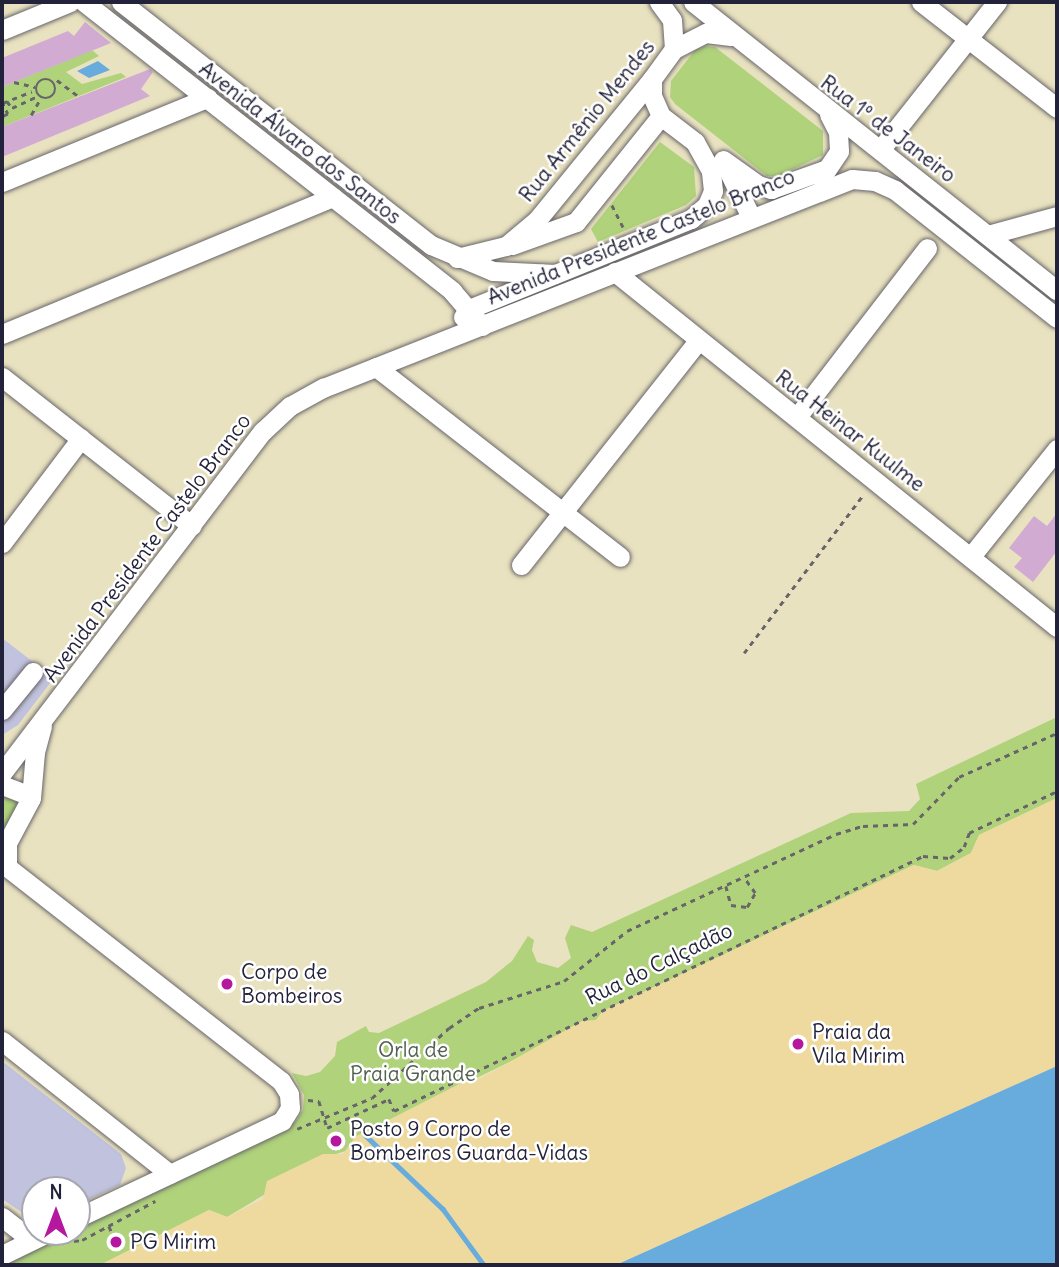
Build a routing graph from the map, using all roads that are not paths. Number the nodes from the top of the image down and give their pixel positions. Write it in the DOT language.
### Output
graph roads {
  1 [pos="71,2"];
  2 [pos="84,2"];
  3 [pos="121,2"];
  4 [pos="693,2"];
  5 [pos="921,2"];
  6 [pos="997,2"];
  7 [pos="660,3"];
  8 [pos="2,30"];
  9 [pos="731,36"];
  10 [pos="968,39"];
  11 [pos="674,49"];
  12 [pos="652,79"];
  13 [pos="207,99"];
  14 [pos="1057,108"];
  15 [pos="830,114"];
  16 [pos="661,116"];
  17 [pos="695,142"];
  18 [pos="880,150"];
  19 [pos="723,160"];
  20 [pos="827,169"];
  21 [pos="859,178"];
  22 [pos="2,182"];
  23 [pos="810,193"];
  24 [pos="332,197"];
  25 [pos="1057,216"];
  26 [pos="751,217"];
  27 [pos="988,235"];
  28 [pos="506,246"];
  29 [pos="927,248"];
  30 [pos="450,255"];
  31 [pos="615,272"];
  32 [pos="555,274"];
  33 [pos="1057,290"];
  34 [pos="469,309"];
  35 [pos="1057,318"];
  36 [pos="482,326"];
  37 [pos="2,334"];
  38 [pos="441,341"];
  39 [pos="697,342"];
  40 [pos="376,367"];
  41 [pos="2,377"];
  42 [pos="797,417"];
  43 [pos="80,438"];
  44 [pos="1057,449"];
  45 [pos="563,512"];
  46 [pos="192,526"];
  47 [pos="2,543"];
  48 [pos="972,555"];
  49 [pos="620,557"];
  50 [pos="521,565"];
  51 [pos="1057,627"];
  52 [pos="33,672"];
  53 [pos="2,710"];
  54 [pos="46,719"];
  55 [pos="5,763"];
  56 [pos="2,785"];
  57 [pos="27,801"];
  58 [pos="4,845"];
  59 [pos="4,865"];
  60 [pos="2,1041"];
  61 [pos="170,1174"];
  62 [pos="91,1211"];
  63 [pos="2,1217"];
  64 [pos="21,1226"];
  65 [pos="25,1246"];
  66 [pos="2,1255"];
  1 -- 8 [label="street"];
  2 -- 13 [label="street, Avenida Álvaro dos Santos"];
  3 -- 30 [label="street, Avenida Álvaro dos Santos"];
  4 -- 9 [label="street, Rua 1º de Janeiro"];
  5 -- 10 [label="street"];
  6 -- 10 [label="street"];
  7 -- 11 [label="street, Rua Armênio Mendes"];
  9 -- 11 [label="street"];
  9 -- 15 [label="street, Rua 1º de Janeiro"];
  10 -- 14 [label="street"];
  10 -- 18 [label="street"];
  11 -- 12 [label="street, Rua Armênio Mendes"];
  12 -- 16 [label="street"];
  12 -- 28 [label="street, Rua Armênio Mendes"];
  13 -- 22 [label="street"];
  13 -- 24 [label="street, Avenida Álvaro dos Santos"];
  15 -- 18 [label="street, Rua 1º de Janeiro"];
  15 -- 20 [label="street"];
  16 -- 17 [label="street"];
  16 -- 28 [label="street"];
  17 -- 19 [label="street"];
  17 -- 32 [label="street, Avenida Presidente Castelo Branco"];
  18 -- 27 [label="street, Rua 1º de Janeiro"];
  19 -- 20 [label="street"];
  19 -- 26 [label="street"];
  20 -- 23 [label="street"];
  21 -- 23 [label="street, Avenida Presidente Castelo Branco"];
  21 -- 35 [label="street, Rua 1º de Janeiro"];
  23 -- 26 [label="street, Avenida Presidente Castelo Branco"];
  24 -- 34 [label="street, Avenida Álvaro dos Santos"];
  24 -- 37 [label="street"];
  25 -- 27 [label="street"];
  26 -- 31 [label="street, Avenida Presidente Castelo Branco"];
  27 -- 33 [label="street, Rua 1º de Janeiro"];
  28 -- 30 [label="street, Rua Armênio Mendes"];
  29 -- 42 [label="street"];
  30 -- 32 [label="street, Avenida Álvaro dos Santos"];
  31 -- 36 [label="street, Avenida Presidente Castelo Branco"];
  31 -- 39 [label="street, Rua Heinar Kuulme"];
  32 -- 34 [label="street, Avenida Presidente Castelo Branco"];
  34 -- 36 [label="street, Avenida Álvaro dos Santos"];
  34 -- 38 [label="street, Avenida Presidente Castelo Branco"];
  36 -- 38 [label="street, Avenida Presidente Castelo Branco"];
  38 -- 40 [label="street, Avenida Presidente Castelo Branco"];
  39 -- 42 [label="street, Rua Heinar Kuulme"];
  39 -- 45 [label="street"];
  40 -- 45 [label="street"];
  40 -- 46 [label="street, Avenida Presidente Castelo Branco"];
  41 -- 43 [label="street"];
  42 -- 48 [label="street, Rua Heinar Kuulme"];
  43 -- 46 [label="street"];
  43 -- 47 [label="street"];
  44 -- 48 [label="street"];
  45 -- 49 [label="street"];
  45 -- 50 [label="street"];
  46 -- 54 [label="street, Avenida Presidente Castelo Branco"];
  48 -- 51 [label="street, Rua Heinar Kuulme"];
  52 -- 53 [label="street"];
  54 -- 55 [label="street, Avenida Presidente Castelo Branco"];
  54 -- 57 [label="street, Avenida Presidente Castelo Branco"];
  55 -- 57 [label="street"];
  56 -- 57 [label="street"];
  57 -- 58 [label="street, Avenida Presidente Castelo Branco"];
  58 -- 59 [label="street, Avenida Presidente Castelo Branco"];
  59 -- 61 [label="street"];
  60 -- 61 [label="street"];
  61 -- 62 [label="street"];
  63 -- 64 [label="street"];
  65 -- 66 [label="street"];
}
